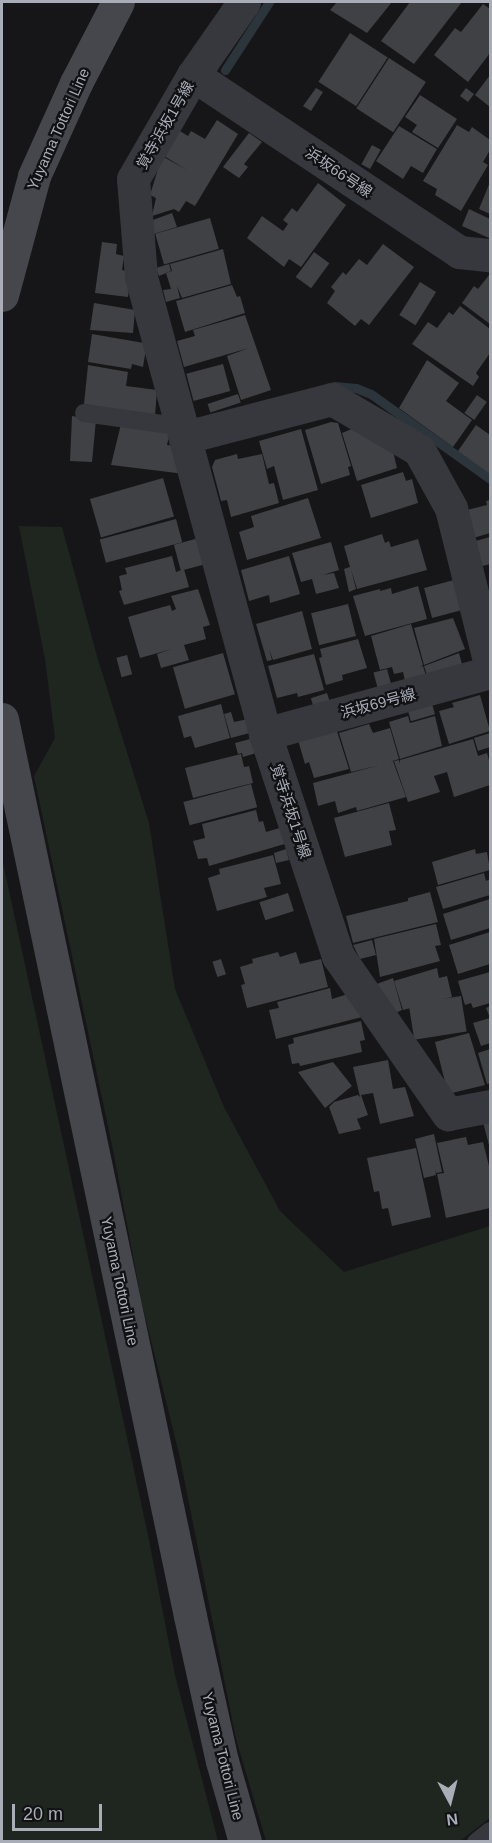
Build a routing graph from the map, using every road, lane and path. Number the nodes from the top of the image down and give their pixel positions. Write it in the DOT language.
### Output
graph roads {
  1 [pos="118,2"];
  2 [pos="244,2"];
  3 [pos="193,75"];
  4 [pos="490,255"];
  5 [pos="2,296"];
  6 [pos="84,413"];
  7 [pos="184,432"];
  8 [pos="490,665"];
  9 [pos="490,672"];
  10 [pos="2,719"];
  11 [pos="266,734"];
  12 [pos="490,1106"];
  13 [pos="490,1831"];
  14 [pos="245,1842"];
  15 [pos="476,1842"];
  1 -- 5 [label="main road, Yuyama Tottori Line"];
  2 -- 3 [label="street, 覚寺浜坂1号線"];
  3 -- 4 [label="street, 浜坂66号線"];
  3 -- 7 [label="street, 覚寺浜坂1号線"];
  6 -- 7 [label="lane"];
  7 -- 8 [label="street"];
  7 -- 11 [label="street, 覚寺浜坂1号線"];
  9 -- 11 [label="street, 浜坂69号線"];
  10 -- 14 [label="main road, Yuyama Tottori Line"];
  11 -- 12 [label="street, 覚寺浜坂1号線"];
  13 -- 15 [label="lane"];
}
